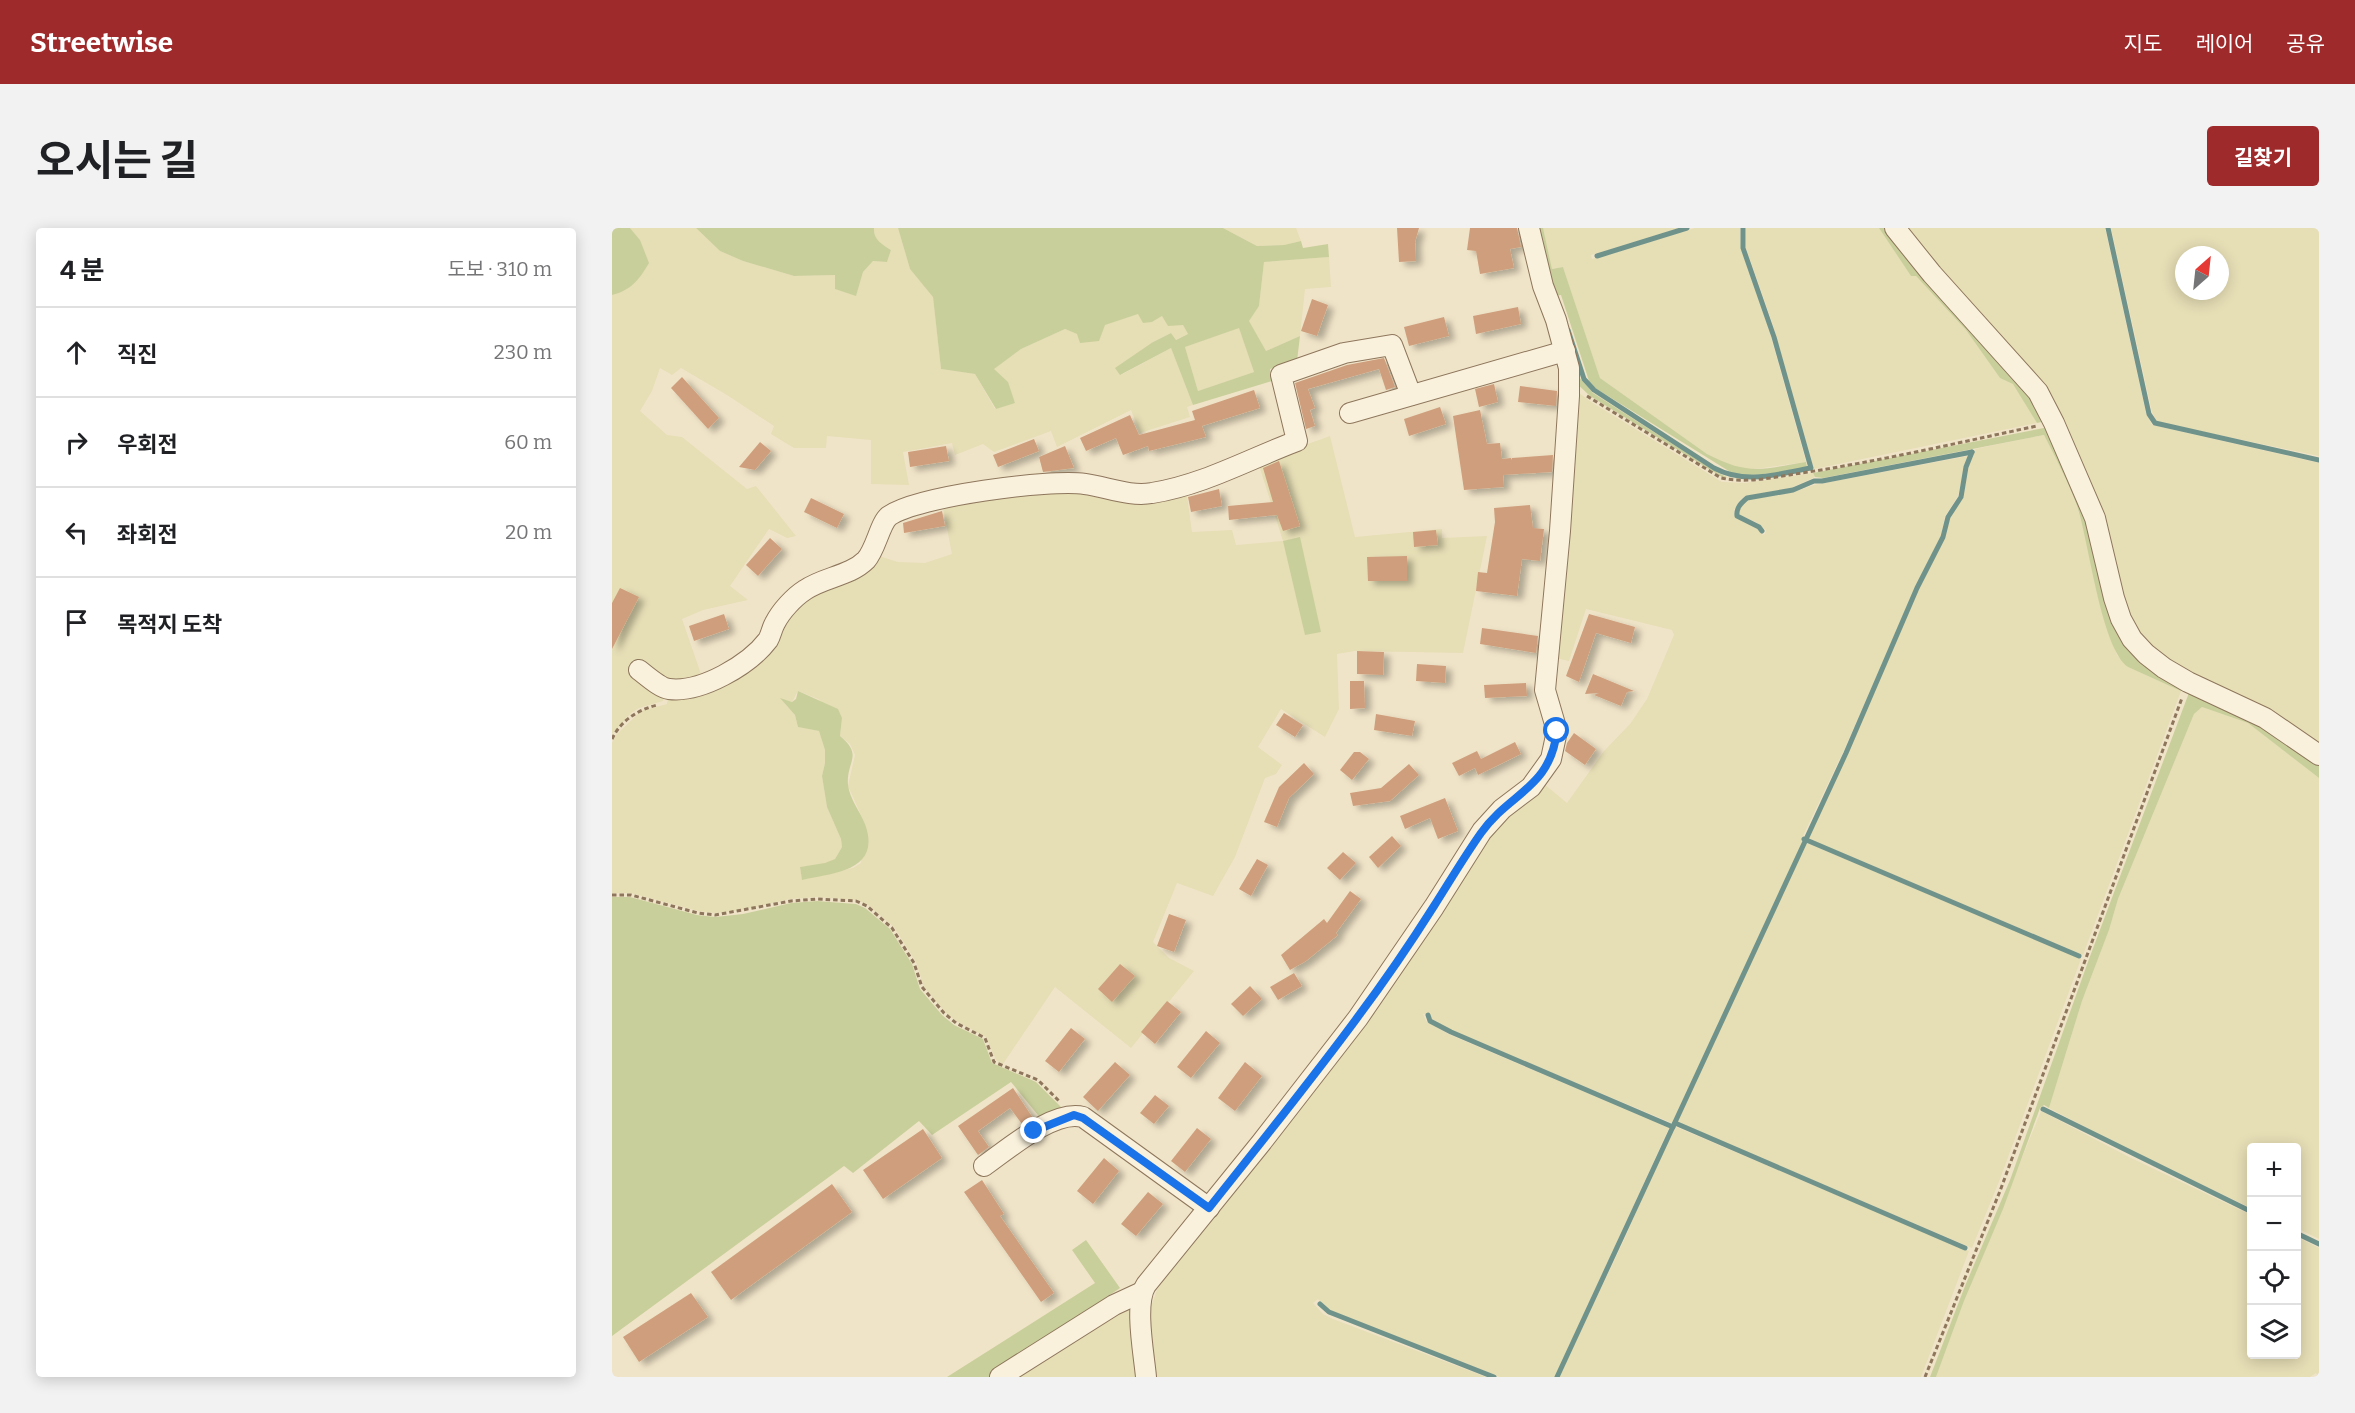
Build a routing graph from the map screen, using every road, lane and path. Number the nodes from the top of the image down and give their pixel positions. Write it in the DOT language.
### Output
graph roads {
  1 [pos="1529,228"];
  2 [pos="1895,228"];
  3 [pos="1565,351"];
  4 [pos="1569,381"];
  5 [pos="1411,395"];
  6 [pos="1350,413"];
  7 [pos="2054,423"];
  8 [pos="639,670"];
  9 [pos="2188,682"];
  10 [pos="667,689"];
  11 [pos="612,739"];
  12 [pos="2319,755"];
  13 [pos="612,895"];
  14 [pos="1074,1115"];
  15 [pos="984,1166"];
  16 [pos="1209,1208"];
  17 [pos="1142,1292"];
  18 [pos="1000,1377"];
  19 [pos="1146,1377"];
  20 [pos="1925,1377"];
  1 -- 3 [label="street"];
  2 -- 7 [label="street"];
  3 -- 4 [label="street"];
  3 -- 5 [label="street"];
  4 -- 7 [label="path"];
  4 -- 16 [label="street"];
  5 -- 6 [label="street"];
  5 -- 10 [label="street"];
  7 -- 9 [label="street"];
  8 -- 10 [label="street"];
  9 -- 12 [label="street"];
  9 -- 20 [label="path"];
  10 -- 11 [label="path"];
  13 -- 14 [label="path"];
  14 -- 15 [label="street"];
  14 -- 16 [label="street"];
  16 -- 17 [label="street"];
  17 -- 18 [label="street"];
  17 -- 19 [label="street"];
}
